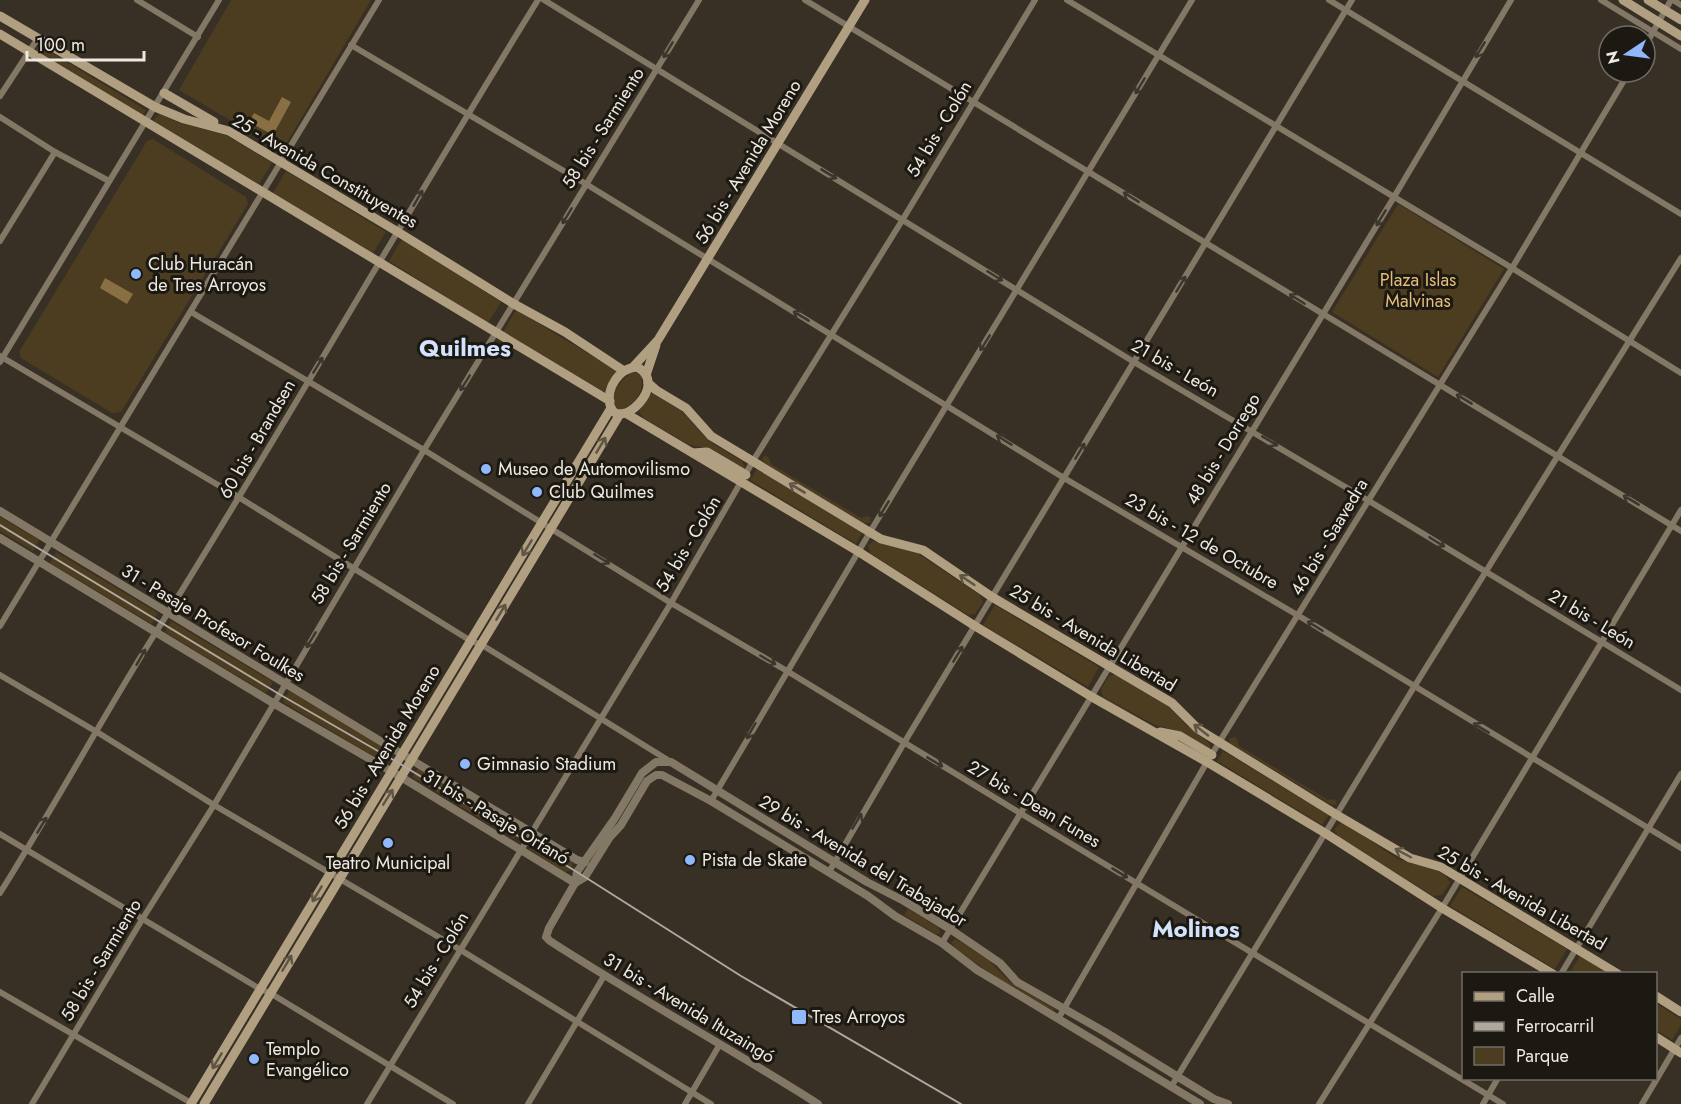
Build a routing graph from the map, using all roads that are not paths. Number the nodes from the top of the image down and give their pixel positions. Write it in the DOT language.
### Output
graph roads {
  1 [pos="137,0"];
  2 [pos="219,0"];
  3 [pos="379,0"];
  4 [pos="538,0"];
  5 [pos="544,0"];
  6 [pos="699,0"];
  7 [pos="805,0"];
  8 [pos="866,0"];
  9 [pos="1035,0"];
  10 [pos="1067,0"];
  11 [pos="1192,0"];
  12 [pos="1329,0"];
  13 [pos="1352,0"];
  14 [pos="1511,0"];
  15 [pos="1600,0"];
  16 [pos="1623,0"];
  17 [pos="1648,0"];
  18 [pos="1672,0"];
  19 [pos="1681,5"];
  20 [pos="1346,10"];
  21 [pos="1665,10"];
  22 [pos="0,16"];
  23 [pos="1681,20"];
  24 [pos="1659,23"];
  25 [pos="1640,24"];
  26 [pos="1657,26"];
  27 [pos="849,27"];
  28 [pos="0,34"];
  29 [pos="1657,34"];
  30 [pos="1681,36"];
  31 [pos="198,37"];
  32 [pos="38,38"];
  33 [pos="351,45"];
  34 [pos="1681,49"];
  35 [pos="29,52"];
  36 [pos="1159,55"];
  37 [pos="656,70"];
  38 [pos="1462,80"];
  39 [pos="1622,84"];
  40 [pos="164,93"];
  41 [pos="0,96"];
  42 [pos="972,102"];
  43 [pos="155,107"];
  44 [pos="467,114"];
  45 [pos="0,117"];
  46 [pos="146,122"];
  47 [pos="1276,126"];
  48 [pos="229,131"];
  49 [pos="778,144"];
  50 [pos="55,152"];
  51 [pos="1580,153"];
  52 [pos="281,163"];
  53 [pos="1089,171"];
  54 [pos="109,182"];
  55 [pos="586,184"];
  56 [pos="263,192"];
  57 [pos="1394,197"];
  58 [pos="1681,214"];
  59 [pos="903,219"];
  60 [pos="398,232"];
  61 [pos="0,241"];
  62 [pos="1206,243"];
  63 [pos="1681,258"];
  64 [pos="708,260"];
  65 [pos="380,261"];
  66 [pos="1512,268"];
  67 [pos="1018,290"];
  68 [pos="514,304"];
  69 [pos="191,312"];
  70 [pos="1323,315"];
  71 [pos="496,334"];
  72 [pos="831,334"];
  73 [pos="658,340"];
  74 [pos="1630,342"];
  75 [pos="1,359"];
  76 [pos="1134,362"];
  77 [pos="629,369"];
  78 [pos="1681,372"];
  79 [pos="647,379"];
  80 [pos="308,381"];
  81 [pos="1439,384"];
  82 [pos="610,404"];
  83 [pos="947,405"];
  84 [pos="623,414"];
  85 [pos="120,427"];
  86 [pos="1251,430"];
  87 [pos="424,450"];
  88 [pos="1558,456"];
  89 [pos="753,461"];
  90 [pos="744,478"];
  91 [pos="1064,478"];
  92 [pos="240,498"];
  93 [pos="1369,501"];
  94 [pos="1681,510"];
  95 [pos="0,512"];
  96 [pos="543,523"];
  97 [pos="1672,525"];
  98 [pos="552,528"];
  99 [pos="1681,531"];
  100 [pos="870,532"];
  101 [pos="0,538"];
  102 [pos="50,542"];
  103 [pos="1181,547"];
  104 [pos="859,552"];
  105 [pos="39,561"];
  106 [pos="353,569"];
  107 [pos="1485,572"];
  108 [pos="992,597"];
  109 [pos="671,603"];
  110 [pos="168,614"];
  111 [pos="1299,616"];
  112 [pos="0,626"];
  113 [pos="975,626"];
  114 [pos="156,632"];
  115 [pos="471,640"];
  116 [pos="1601,642"];
  117 [pos="482,645"];
  118 [pos="1109,665"];
  119 [pos="787,671"];
  120 [pos="0,675"];
  121 [pos="284,684"];
  122 [pos="1414,687"];
  123 [pos="1681,690"];
  124 [pos="1092,697"];
  125 [pos="273,703"];
  126 [pos="599,719"];
  127 [pos="97,732"];
  128 [pos="904,743"];
  129 [pos="1219,743"];
  130 [pos="407,756"];
  131 [pos="1210,759"];
  132 [pos="1531,759"];
  133 [pos="674,763"];
  134 [pos="1681,774"];
  135 [pos="396,775"];
  136 [pos="668,778"];
  137 [pos="717,791"];
  138 [pos="711,801"];
  139 [pos="214,805"];
  140 [pos="746,809"];
  141 [pos="1020,813"];
  142 [pos="1337,815"];
  143 [pos="740,819"];
  144 [pos="1647,828"];
  145 [pos="531,831"];
  146 [pos="1326,833"];
  147 [pos="0,834"];
  148 [pos="1681,848"];
  149 [pos="521,849"];
  150 [pos="26,850"];
  151 [pos="584,861"];
  152 [pos="833,862"];
  153 [pos="593,865"];
  154 [pos="330,872"];
  155 [pos="829,872"];
  156 [pos="339,877"];
  157 [pos="1459,878"];
  158 [pos="575,883"];
  159 [pos="1137,883"];
  160 [pos="0,893"];
  161 [pos="904,901"];
  162 [pos="1442,908"];
  163 [pos="895,916"];
  164 [pos="143,918"];
  165 [pos="950,929"];
  166 [pos="942,943"];
  167 [pos="1576,947"];
  168 [pos="459,950"];
  169 [pos="1254,953"];
  170 [pos="1550,972"];
  171 [pos="1562,972"];
  172 [pos="1615,972"];
  173 [pos="604,976"];
  174 [pos="265,991"];
  175 [pos="0,992"];
  176 [pos="1657,997"];
  177 [pos="1063,1009"];
  178 [pos="1681,1012"];
  179 [pos="1058,1019"];
  180 [pos="576,1022"];
  181 [pos="1369,1023"];
  182 [pos="1105,1032"];
  183 [pos="73,1035"];
  184 [pos="1657,1038"];
  185 [pos="1681,1038"];
  186 [pos="1099,1042"];
  187 [pos="720,1044"];
  188 [pos="1678,1051"];
  189 [pos="389,1066"];
  190 [pos="1178,1077"];
  191 [pos="1462,1079"];
  192 [pos="1463,1080"];
  193 [pos="1497,1080"];
  194 [pos="1171,1087"];
  195 [pos="692,1092"];
  196 [pos="1488,1095"];
  197 [pos="32,1104"];
  198 [pos="192,1104"];
  199 [pos="204,1104"];
  200 [pos="367,1104"];
  201 [pos="453,1104"];
  202 [pos="528,1104"];
  203 [pos="685,1104"];
  204 [pos="711,1104"];
  205 [pos="818,1104"];
  206 [pos="1200,1104"];
  207 [pos="1228,1104"];
  208 [pos="1319,1104"];
  209 [pos="1483,1104"];
  210 [pos="1503,1104"];
  211 [pos="1642,1104"];
  1 -- 31 [label="street"];
  2 -- 31 [label="street"];
  3 -- 33 [label="street"];
  4 -- 44 [label="street, 60 bis - Brandsen"];
  5 -- 37 [label="street, 21 bis - León"];
  6 -- 37 [label="street, 58 bis - Sarmiento, one-way"];
  7 -- 27 [label="street"];
  8 -- 27 [label="main road, 56 bis - Avenida Moreno"];
  9 -- 42 [label="street, 54 bis - Colón"];
  10 -- 36 [label="street"];
  11 -- 36 [label="street"];
  12 -- 20 [label="street"];
  13 -- 20 [label="street"];
  14 -- 38 [label="street, 48 bis - Dorrego, one-way"];
  15 -- 25 [label="street"];
  16 -- 24 [label="main road"];
  17 -- 21 [label="main road"];
  18 -- 19 [label="street"];
  18 -- 21 [label="street"];
  20 -- 38 [label="street"];
  20 -- 47 [label="street"];
  21 -- 23 [label="main road"];
  21 -- 24 [label="street"];
  22 -- 32 [label="main road, 25 - Avenida Constituyentes"];
  24 -- 26 [label="street"];
  24 -- 30 [label="main road"];
  27 -- 42 [label="street"];
  27 -- 49 [label="main road, 56 bis - Avenida Moreno"];
  28 -- 35 [label="main road"];
  29 -- 34 [label="street"];
  31 -- 40 [label="street"];
  32 -- 35 [label="street"];
  32 -- 43 [label="main road, 25 - Avenida Constituyentes"];
  33 -- 44 [label="street, 23 bis - 12 de Octubre"];
  33 -- 52 [label="street"];
  35 -- 41 [label="street"];
  35 -- 46 [label="main road"];
  36 -- 47 [label="street"];
  36 -- 53 [label="street, one-way"];
  37 -- 49 [label="street, 21 bis - León"];
  37 -- 55 [label="street, 58 bis - Sarmiento"];
  38 -- 51 [label="street"];
  38 -- 57 [label="street, 48 bis - Dorrego"];
  39 -- 51 [label="street, 46 bis - Saavedra"];
  40 -- 43 [label="street"];
  40 -- 48 [label="main road"];
  42 -- 53 [label="street"];
  42 -- 59 [label="street, 54 bis - Colón"];
  43 -- 46 [label="street"];
  43 -- 48 [label="main road, 25 - Avenida Constituyentes"];
  44 -- 55 [label="street, 23 bis - 12 de Octubre"];
  60 -- 44 [label="street, 60 bis - Brandsen, one-way"];
  45 -- 50 [label="street"];
  46 -- 54 [label="street"];
  46 -- 56 [label="main road"];
  47 -- 57 [label="street"];
  47 -- 62 [label="street"];
  48 -- 52 [label="main road, 25 - Avenida Constituyentes"];
  49 -- 59 [label="street, 21 bis - León, one-way"];
  49 -- 64 [label="main road, 56 bis - Avenida Moreno"];
  50 -- 54 [label="street"];
  50 -- 61 [label="street"];
  51 -- 58 [label="street"];
  51 -- 66 [label="street, 46 bis - Saavedra"];
  52 -- 56 [label="street"];
  52 -- 60 [label="main road, 25 - Avenida Constituyentes"];
  62 -- 53 [label="street, one-way"];
  53 -- 67 [label="street"];
  54 -- 75 [label="street"];
  55 -- 64 [label="street, 23 bis - 12 de Octubre"];
  55 -- 68 [label="street, 58 bis - Sarmiento, one-way"];
  56 -- 65 [label="main road"];
  56 -- 69 [label="street"];
  57 -- 66 [label="street"];
  57 -- 70 [label="street, 48 bis - Dorrego, one-way"];
  59 -- 67 [label="street, 21 bis - León, one-way"];
  59 -- 72 [label="street, 54 bis - Colón"];
  60 -- 65 [label="street, 60 bis - Brandsen"];
  60 -- 68 [label="main road, 25 - Avenida Constituyentes"];
  70 -- 62 [label="street, one-way"];
  76 -- 62 [label="street, one-way"];
  63 -- 74 [label="street"];
  72 -- 64 [label="street, 23 bis - 12 de Octubre, one-way"];
  64 -- 73 [label="main road, 56 bis - Avenida Moreno"];
  65 -- 71 [label="main road"];
  80 -- 65 [label="street, 60 bis - Brandsen, one-way"];
  66 -- 74 [label="street"];
  66 -- 81 [label="street, 46 bis - Saavedra"];
  67 -- 76 [label="street, 21 bis - León"];
  67 -- 83 [label="street, one-way"];
  68 -- 71 [label="street, 58 bis - Sarmiento"];
  68 -- 77 [label="main road, 25 - Avenida Constituyentes"];
  69 -- 80 [label="street, 27 bis - Dean Funes"];
  69 -- 85 [label="street"];
  70 -- 81 [label="street"];
  70 -- 86 [label="street, 48 bis - Dorrego"];
  71 -- 82 [label="main road"];
  71 -- 87 [label="street, 58 bis - Sarmiento, one-way"];
  72 -- 83 [label="street, 23 bis - 12 de Octubre"];
  72 -- 89 [label="street, 54 bis - Colón"];
  73 -- 77 [label="main road, 56 bis - Avenida Moreno"];
  73 -- 79 [label="main road, 56 bis - Avenida Moreno"];
  74 -- 78 [label="street"];
  74 -- 88 [label="street"];
  75 -- 85 [label="street, 29 bis - Avenida del Trabajador"];
  76 -- 86 [label="street, 21 bis - León"];
  91 -- 76 [label="street, one-way"];
  77 -- 79 [label="main road"];
  77 -- 82 [label="main road"];
  79 -- 84 [label="main road"];
  79 -- 89 [label="main road, 25 bis - Avenida Libertad"];
  80 -- 87 [label="street, 27 bis - Dean Funes"];
  80 -- 92 [label="street, 60 bis - Brandsen"];
  88 -- 81 [label="street, one-way"];
  81 -- 93 [label="street, 46 bis - Saavedra"];
  82 -- 84 [label="main road"];
  82 -- 96 [label="main road, 56 bis - Avenida Moreno"];
  91 -- 83 [label="street, 23 bis - 12 de Octubre, one-way"];
  83 -- 100 [label="street, one-way"];
  84 -- 90 [label="main road"];
  98 -- 84 [label="main road, 56 bis - Avenida Moreno, one-way"];
  85 -- 92 [label="street, 29 bis - Avenida del Trabajador"];
  85 -- 102 [label="street"];
  86 -- 93 [label="street, 21 bis - León, one-way"];
  86 -- 103 [label="street, 48 bis - Dorrego"];
  87 -- 96 [label="street, 27 bis - Dean Funes"];
  87 -- 106 [label="street, 58 bis - Sarmiento"];
  97 -- 88 [label="street, one-way"];
  88 -- 107 [label="street"];
  89 -- 90 [label="street, 54 bis - Colón"];
  100 -- 89 [label="main road, 25 bis - Avenida Libertad, one-way"];
  90 -- 104 [label="main road"];
  90 -- 109 [label="street, 54 bis - Colón"];
  91 -- 103 [label="street, 23 bis - 12 de Octubre"];
  91 -- 108 [label="street"];
  92 -- 106 [label="street, 29 bis - Avenida del Trabajador"];
  92 -- 110 [label="street, 60 bis - Brandsen"];
  93 -- 107 [label="street, 21 bis - León, one-way"];
  93 -- 111 [label="street, 46 bis - Saavedra"];
  94 -- 97 [label="street"];
  95 -- 102 [label="street, 31 - Pasaje Profesor Foulkes"];
  96 -- 98 [label="street, 27 bis - Dean Funes"];
  96 -- 115 [label="main road, 56 bis - Avenida Moreno, one-way"];
  97 -- 99 [label="street"];
  97 -- 116 [label="street"];
  98 -- 109 [label="street, 27 bis - Dean Funes, one-way"];
  117 -- 98 [label="main road, 56 bis - Avenida Moreno, one-way"];
  100 -- 104 [label="street"];
  108 -- 100 [label="main road, 25 bis - Avenida Libertad, one-way"];
  101 -- 105 [label="street, 31 - Pasaje Profesor Foulkes"];
  102 -- 105 [label="street"];
  102 -- 110 [label="street, 31 - Pasaje Profesor Foulkes"];
  103 -- 111 [label="street, 23 bis - 12 de Octubre"];
  103 -- 118 [label="street, 48 bis - Dorrego"];
  104 -- 113 [label="main road"];
  104 -- 119 [label="street"];
  105 -- 112 [label="street"];
  105 -- 114 [label="street, 31 - Pasaje Profesor Foulkes"];
  106 -- 115 [label="street, 29 bis - Avenida del Trabajador"];
  106 -- 121 [label="street, 58 bis - Sarmiento, one-way"];
  107 -- 116 [label="street, 21 bis - León"];
  107 -- 122 [label="street"];
  108 -- 113 [label="street"];
  108 -- 118 [label="main road, 25 bis - Avenida Libertad"];
  109 -- 119 [label="street, 27 bis - Dean Funes, one-way"];
  109 -- 126 [label="street, 54 bis - Colón"];
  110 -- 114 [label="street, 60 bis - Brandsen"];
  110 -- 121 [label="street, 31 - Pasaje Profesor Foulkes"];
  122 -- 111 [label="street, 23 bis - 12 de Octubre, one-way"];
  111 -- 129 [label="street, 46 bis - Saavedra"];
  113 -- 124 [label="main road"];
  128 -- 113 [label="street, one-way"];
  114 -- 125 [label="street, 31 - Pasaje Profesor Foulkes"];
  127 -- 114 [label="street, 60 bis - Brandsen, one-way"];
  115 -- 117 [label="street, 29 bis - Avenida del Trabajador"];
  115 -- 130 [label="main road, 56 bis - Avenida Moreno"];
  116 -- 123 [label="street, 21 bis - León"];
  116 -- 132 [label="street"];
  117 -- 126 [label="street, 29 bis - Avenida del Trabajador"];
  117 -- 130 [label="main road, 56 bis - Avenida Moreno"];
  118 -- 124 [label="street, 48 bis - Dorrego"];
  129 -- 118 [label="main road, 25 bis - Avenida Libertad, one-way"];
  119 -- 128 [label="street, 27 bis - Dean Funes"];
  119 -- 137 [label="street, one-way"];
  120 -- 127 [label="street"];
  121 -- 125 [label="street, 58 bis - Sarmiento"];
  121 -- 130 [label="street, 31 - Pasaje Profesor Foulkes"];
  132 -- 122 [label="street, 23 bis - 12 de Octubre, one-way"];
  122 -- 142 [label="street"];
  124 -- 131 [label="main road"];
  124 -- 141 [label="street, 48 bis - Dorrego"];
  125 -- 135 [label="street, 31 - Pasaje Profesor Foulkes"];
  125 -- 139 [label="street, 58 bis - Sarmiento"];
  126 -- 133 [label="street, 29 bis - Avenida del Trabajador"];
  126 -- 145 [label="street, 54 bis - Colón"];
  127 -- 139 [label="street"];
  150 -- 127 [label="street, 60 bis - Brandsen, one-way"];
  128 -- 141 [label="street, 27 bis - Dean Funes, one-way"];
  152 -- 128 [label="street, one-way"];
  129 -- 131 [label="street, 46 bis - Saavedra"];
  129 -- 142 [label="main road, 25 bis - Avenida Libertad"];
  130 -- 135 [label="main road, 56 bis - Avenida Moreno"];
  130 -- 145 [label="street, 31 bis - Pasaje Orfanó"];
  131 -- 146 [label="main road"];
  131 -- 159 [label="street, 46 bis - Saavedra"];
  132 -- 144 [label="street, 23 bis - 12 de Octubre"];
  132 -- 157 [label="street"];
  133 -- 136 [label="street"];
  133 -- 137 [label="street, 29 bis - Avenida del Trabajador"];
  133 -- 151 [label="street"];
  134 -- 144 [label="street"];
  135 -- 149 [label="street, 31 bis - Pasaje Orfanó"];
  135 -- 154 [label="main road, 56 bis - Avenida Moreno"];
  156 -- 135 [label="main road, 56 bis - Avenida Moreno, one-way"];
  136 -- 138 [label="street, 29 bis - Avenida del Trabajador"];
  136 -- 153 [label="street, 29 bis - Avenida del Trabajador"];
  137 -- 138 [label="street"];
  137 -- 140 [label="street, 29 bis - Avenida del Trabajador"];
  138 -- 143 [label="street, 29 bis - Avenida del Trabajador"];
  139 -- 154 [label="street"];
  139 -- 164 [label="street, 58 bis - Sarmiento"];
  140 -- 143 [label="street"];
  140 -- 152 [label="street, 29 bis - Avenida del Trabajador"];
  141 -- 159 [label="street, 27 bis - Dean Funes, one-way"];
  141 -- 165 [label="street, 48 bis - Dorrego"];
  142 -- 146 [label="street"];
  157 -- 142 [label="main road, 25 bis - Avenida Libertad, one-way"];
  143 -- 155 [label="street, 29 bis - Avenida del Trabajador"];
  144 -- 148 [label="street, 23 bis - 12 de Octubre"];
  144 -- 167 [label="street"];
  145 -- 149 [label="street, 54 bis - Colón"];
  145 -- 151 [label="street, 31 bis - Pasaje Orfanó"];
  146 -- 162 [label="main road"];
  146 -- 169 [label="street"];
  147 -- 150 [label="street"];
  149 -- 158 [label="street, 31 bis - Pasaje Orfanó"];
  149 -- 168 [label="street, 54 bis - Colón"];
  150 -- 160 [label="street, 60 bis - Brandsen"];
  150 -- 164 [label="street"];
  151 -- 153 [label="street, 31 bis - Pasaje Orfanó"];
  151 -- 158 [label="street"];
  152 -- 155 [label="street"];
  152 -- 161 [label="street, 29 bis - Avenida del Trabajador"];
  153 -- 158 [label="street"];
  154 -- 156 [label="street"];
  154 -- 174 [label="main road, 56 bis - Avenida Moreno, one-way"];
  155 -- 163 [label="street, 29 bis - Avenida del Trabajador"];
  156 -- 168 [label="street"];
  174 -- 156 [label="main road, 56 bis - Avenida Moreno, one-way"];
  157 -- 162 [label="street"];
  157 -- 167 [label="main road, 25 bis - Avenida Libertad"];
  158 -- 173 [label="street, 31 bis - Avenida Ituzaingó"];
  159 -- 169 [label="street, 27 bis - Dean Funes"];
  159 -- 177 [label="street, 46 bis - Saavedra"];
  161 -- 163 [label="street"];
  161 -- 165 [label="street, 29 bis - Avenida del Trabajador"];
  162 -- 170 [label="main road"];
  162 -- 181 [label="street"];
  163 -- 166 [label="street, 29 bis - Avenida del Trabajador"];
  164 -- 174 [label="street"];
  164 -- 183 [label="street, 58 bis - Sarmiento"];
  165 -- 166 [label="street, 48 bis - Dorrego"];
  165 -- 177 [label="street, 29 bis - Avenida del Trabajador"];
  166 -- 179 [label="street, 29 bis - Avenida del Trabajador"];
  167 -- 171 [label="street"];
  167 -- 172 [label="main road, 25 bis - Avenida Libertad"];
  168 -- 180 [label="street"];
  168 -- 189 [label="street, 54 bis - Colón"];
  169 -- 181 [label="street, 27 bis - Dean Funes"];
  169 -- 190 [label="street"];
  173 -- 180 [label="street"];
  173 -- 187 [label="street, 31 bis - Avenida Ituzaingó"];
  174 -- 189 [label="street"];
  174 -- 198 [label="main road, 56 bis - Avenida Moreno, one-way"];
  174 -- 199 [label="main road, 56 bis - Avenida Moreno"];
  175 -- 183 [label="street"];
  176 -- 178 [label="main road"];
  177 -- 179 [label="street, 46 bis - Saavedra"];
  177 -- 182 [label="street, 29 bis - Avenida del Trabajador"];
  179 -- 186 [label="street, 29 bis - Avenida del Trabajador"];
  180 -- 195 [label="street"];
  180 -- 202 [label="street"];
  181 -- 191 [label="street, 27 bis - Dean Funes"];
  181 -- 208 [label="street"];
  182 -- 186 [label="street"];
  182 -- 190 [label="street, 29 bis - Avenida del Trabajador"];
  183 -- 197 [label="street, 58 bis - Sarmiento"];
  183 -- 198 [label="street"];
  184 -- 188 [label="main road"];
  185 -- 188 [label="street"];
  186 -- 194 [label="street, 29 bis - Avenida del Trabajador"];
  187 -- 195 [label="street"];
  187 -- 205 [label="street, 31 bis - Avenida Ituzaingó"];
  188 -- 211 [label="street"];
  189 -- 200 [label="street, 54 bis - Colón"];
  189 -- 201 [label="street"];
  190 -- 194 [label="street"];
  190 -- 207 [label="street, 29 bis - Avenida del Trabajador"];
  192 -- 196 [label="street, 27 bis - Dean Funes"];
  193 -- 196 [label="street"];
  194 -- 206 [label="street, 29 bis - Avenida del Trabajador"];
  195 -- 203 [label="street"];
  195 -- 204 [label="street"];
  196 -- 209 [label="street"];
  196 -- 210 [label="street, 27 bis - Dean Funes"];
}
